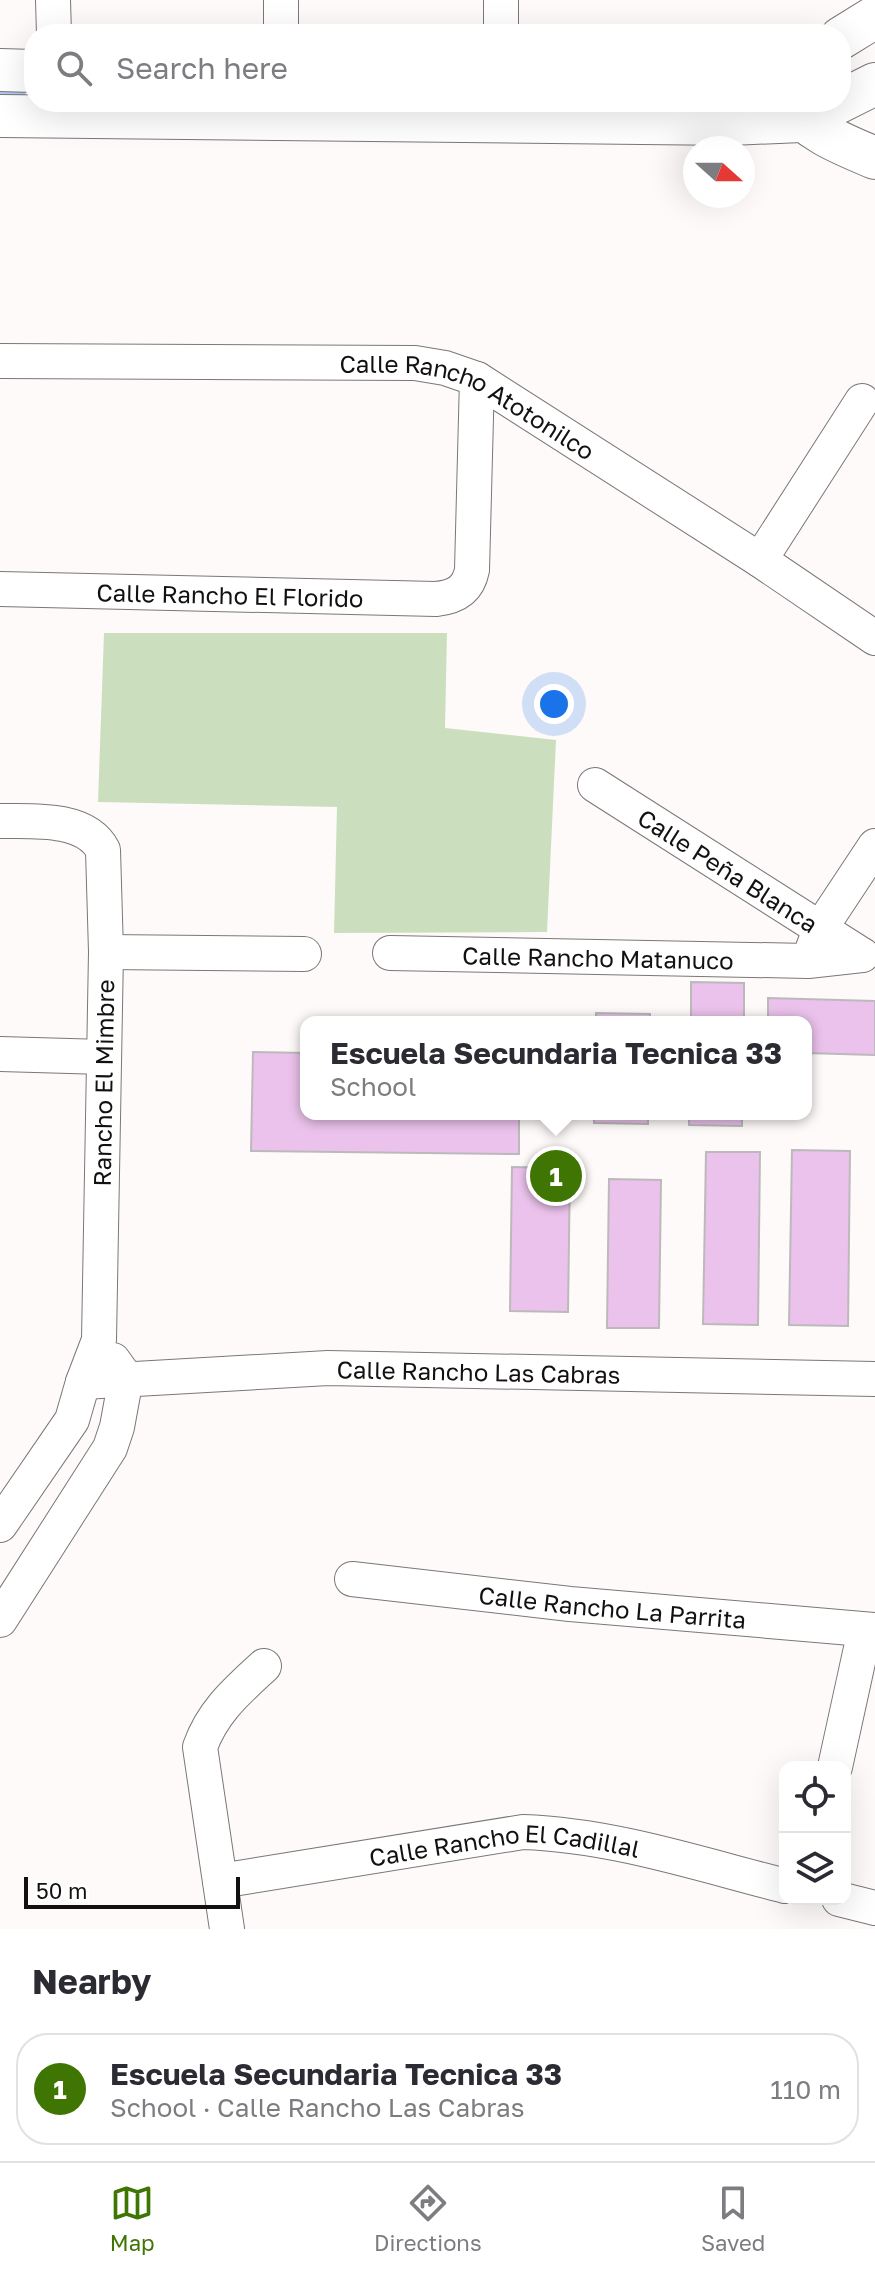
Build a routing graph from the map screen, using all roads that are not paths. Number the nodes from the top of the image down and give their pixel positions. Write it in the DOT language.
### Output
graph roads {
  1 [pos="53,0"];
  2 [pos="281,0"];
  3 [pos="501,0"];
  4 [pos="875,17"];
  5 [pos="54,24"];
  6 [pos="281,24"];
  7 [pos="501,24"];
  8 [pos="851,32"];
  9 [pos="0,70"];
  10 [pos="24,71"];
  11 [pos="32,112"];
  12 [pos="501,112"];
  13 [pos="794,112"];
  14 [pos="0,116"];
  15 [pos="875,158"];
  16 [pos="0,361"];
  17 [pos="477,379"];
  18 [pos="862,401"];
  19 [pos="760,560"];
  20 [pos="0,589"];
  21 [pos="875,638"];
  22 [pos="595,785"];
  23 [pos="0,821"];
  24 [pos="875,846"];
  25 [pos="820,929"];
  26 [pos="868,945"];
  27 [pos="106,952"];
  28 [pos="390,953"];
  29 [pos="304,954"];
  30 [pos="808,961"];
  31 [pos="0,1054"];
  32 [pos="104,1057"];
  33 [pos="99,1340"];
  34 [pos="126,1378"];
  35 [pos="875,1379"];
  36 [pos="83,1382"];
  37 [pos="0,1525"];
  38 [pos="352,1579"];
  39 [pos="0,1620"];
  40 [pos="870,1630"];
  41 [pos="264,1666"];
  42 [pos="837,1761"];
  43 [pos="220,1881"];
  44 [pos="779,1884"];
  45 [pos="851,1902"];
  46 [pos="875,1908"];
  47 [pos="227,1929"];
  1 -- 5 [label="street"];
  2 -- 6 [label="street"];
  3 -- 7 [label="street"];
  4 -- 8 [label="street"];
  9 -- 10 [label="street"];
  11 -- 14 [label="street"];
  12 -- 13 [label="street"];
  13 -- 15 [label="street"];
  16 -- 17 [label="street, Calle Rancho Atotonilco"];
  17 -- 19 [label="street, Calle Rancho Atotonilco"];
  17 -- 20 [label="street, Calle Rancho El Florido"];
  18 -- 19 [label="street"];
  19 -- 21 [label="street, Calle Rancho Atotonilco"];
  22 -- 25 [label="street, Calle Peña Blanca"];
  23 -- 27 [label="street, Rancho El Mimbre"];
  24 -- 25 [label="street"];
  25 -- 26 [label="street, Calle Peña Blanca"];
  25 -- 30 [label="street"];
  26 -- 30 [label="street, Calle Rancho Matanuco"];
  27 -- 29 [label="street"];
  27 -- 32 [label="street, Rancho El Mimbre"];
  28 -- 30 [label="street, Calle Rancho Matanuco"];
  31 -- 32 [label="street"];
  32 -- 33 [label="street, Rancho El Mimbre"];
  33 -- 34 [label="street"];
  33 -- 36 [label="street, Rancho El Mimbre"];
  34 -- 35 [label="street, Calle Rancho Las Cabras"];
  34 -- 36 [label="street, Calle Rancho Las Cabras"];
  34 -- 39 [label="street"];
  36 -- 37 [label="street, Rancho El Mimbre"];
  38 -- 40 [label="street, Calle Rancho La Parrita"];
  40 -- 42 [label="street"];
  41 -- 43 [label="street"];
  43 -- 44 [label="street, Calle Rancho El Cadillal"];
  43 -- 47 [label="street"];
  45 -- 46 [label="street"];
}
